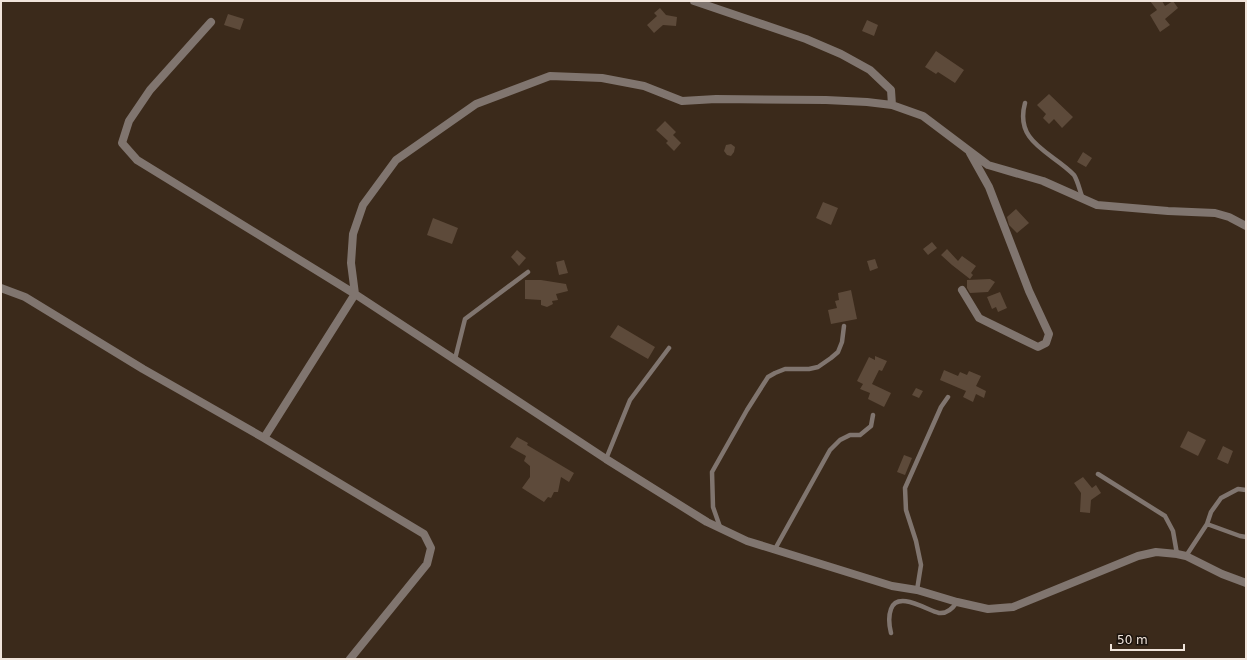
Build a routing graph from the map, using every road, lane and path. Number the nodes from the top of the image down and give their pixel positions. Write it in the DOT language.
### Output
graph roads {
  1 [pos="694,1"];
  2 [pos="211,22"];
  3 [pos="1025,103"];
  4 [pos="892,105"];
  5 [pos="970,152"];
  6 [pos="1083,198"];
  7 [pos="1246,226"];
  8 [pos="528,272"];
  9 [pos="1,288"];
  10 [pos="962,290"];
  11 [pos="355,294"];
  12 [pos="844,326"];
  13 [pos="669,348"];
  14 [pos="455,359"];
  15 [pos="948,397"];
  16 [pos="873,415"];
  17 [pos="264,438"];
  18 [pos="606,459"];
  19 [pos="1098,474"];
  20 [pos="1246,490"];
  21 [pos="1207,524"];
  22 [pos="721,528"];
  23 [pos="1246,537"];
  24 [pos="775,549"];
  25 [pos="1177,554"];
  26 [pos="1186,556"];
  27 [pos="1246,583"];
  28 [pos="916,590"];
  29 [pos="957,602"];
  30 [pos="891,634"];
  31 [pos="350,659"];
  1 -- 4 [label="street"];
  2 -- 11 [label="street"];
  3 -- 6 [label="lane"];
  4 -- 5 [label="street"];
  4 -- 11 [label="street"];
  5 -- 6 [label="street"];
  5 -- 10 [label="street"];
  6 -- 7 [label="street"];
  8 -- 14 [label="lane"];
  9 -- 17 [label="street"];
  11 -- 14 [label="street"];
  11 -- 17 [label="street"];
  12 -- 22 [label="lane"];
  13 -- 18 [label="lane"];
  14 -- 18 [label="street"];
  15 -- 28 [label="lane"];
  16 -- 24 [label="lane"];
  17 -- 31 [label="street"];
  18 -- 22 [label="street"];
  19 -- 25 [label="lane"];
  20 -- 21 [label="lane"];
  21 -- 23 [label="lane"];
  21 -- 26 [label="lane"];
  22 -- 24 [label="street"];
  24 -- 28 [label="street"];
  25 -- 26 [label="street"];
  25 -- 29 [label="street"];
  26 -- 27 [label="street"];
  28 -- 29 [label="street"];
  29 -- 30 [label="lane"];
}
